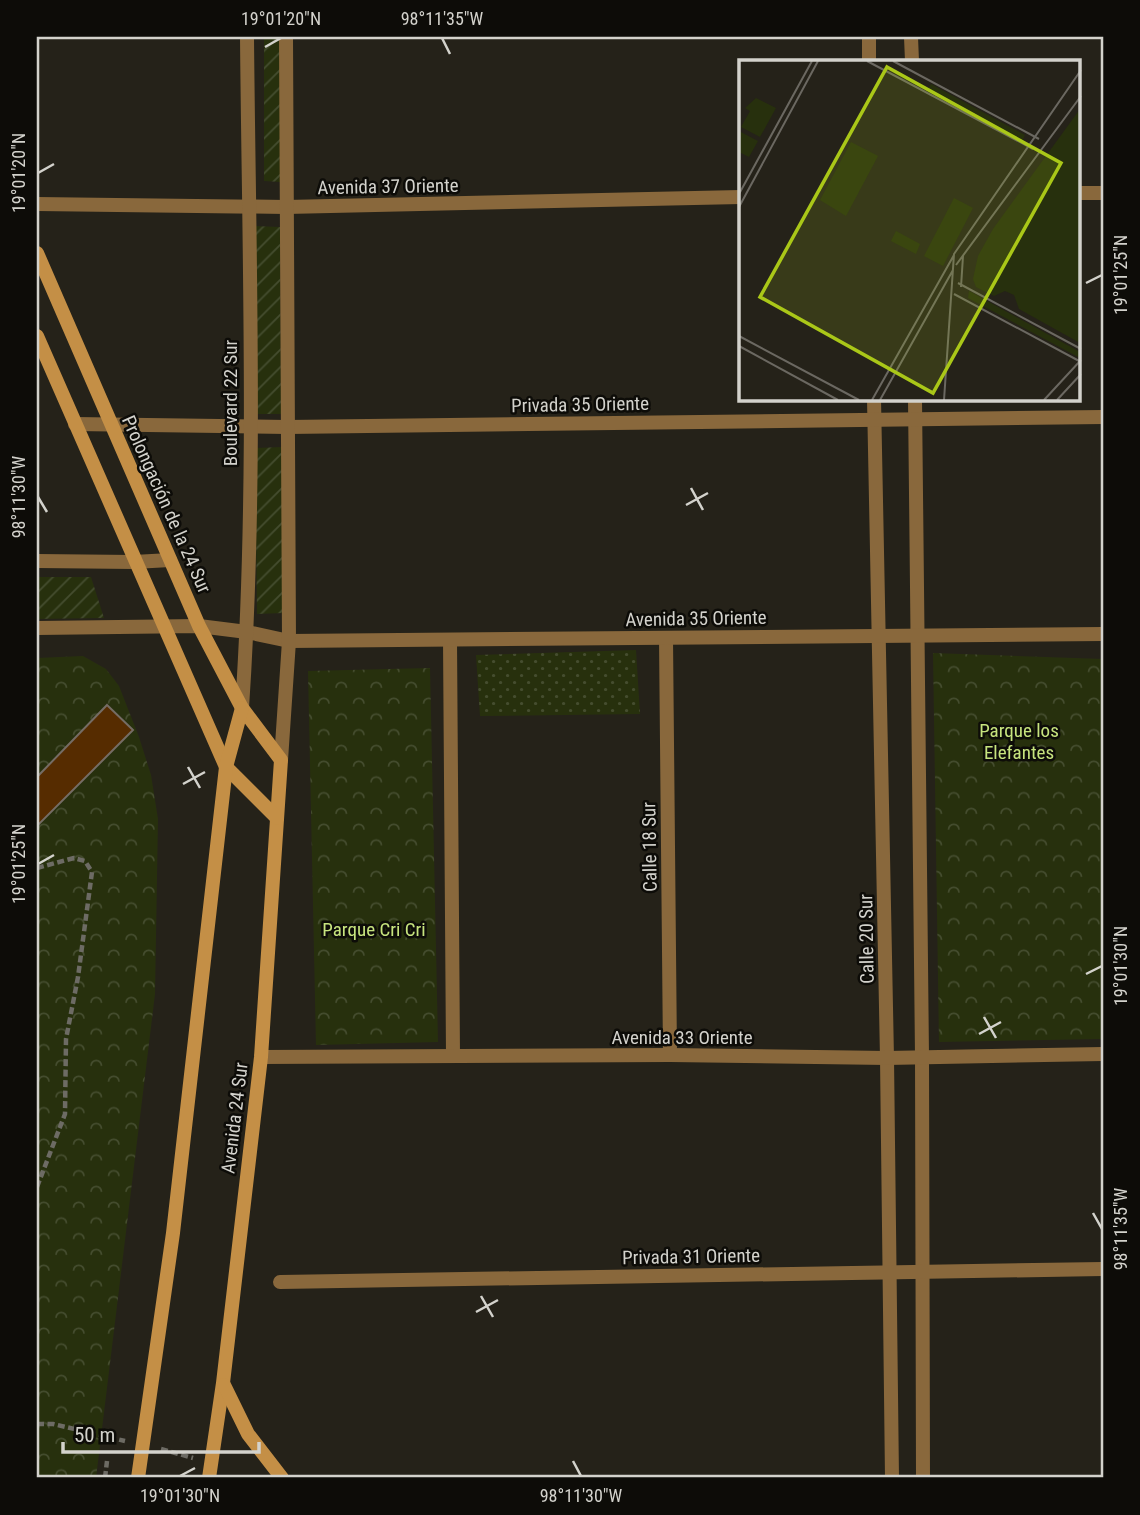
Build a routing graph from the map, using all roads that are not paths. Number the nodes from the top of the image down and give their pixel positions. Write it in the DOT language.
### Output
graph roads {
  1 [pos="247,37"];
  2 [pos="286,37"];
  3 [pos="869,37"];
  4 [pos="911,37"];
  5 [pos="869,60"];
  6 [pos="912,60"];
  7 [pos="1080,193"];
  8 [pos="1103,193"];
  9 [pos="739,197"];
  10 [pos="37,204"];
  11 [pos="249,207"];
  12 [pos="286,207"];
  13 [pos="37,253"];
  14 [pos="37,335"];
  15 [pos="874,401"];
  16 [pos="915,401"];
  17 [pos="1103,417"];
  18 [pos="915,418"];
  19 [pos="875,419"];
  20 [pos="75,424"];
  21 [pos="111,425"];
  22 [pos="250,427"];
  23 [pos="287,427"];
  24 [pos="170,559"];
  25 [pos="37,561"];
  26 [pos="134,562"];
  27 [pos="162,626"];
  28 [pos="200,626"];
  29 [pos="37,628"];
  30 [pos="247,632"];
  31 [pos="1103,634"];
  32 [pos="917,635"];
  33 [pos="879,636"];
  34 [pos="666,638"];
  35 [pos="450,640"];
  36 [pos="289,641"];
  37 [pos="242,708"];
  38 [pos="281,760"];
  39 [pos="226,767"];
  40 [pos="277,818"];
  41 [pos="1103,1054"];
  42 [pos="670,1055"];
  43 [pos="453,1056"];
  44 [pos="922,1056"];
  45 [pos="261,1057"];
  46 [pos="887,1058"];
  47 [pos="1103,1269"];
  48 [pos="890,1272"];
  49 [pos="923,1272"];
  50 [pos="280,1282"];
  51 [pos="223,1383"];
  52 [pos="138,1478"];
  53 [pos="209,1478"];
  54 [pos="282,1478"];
  55 [pos="892,1478"];
  56 [pos="923,1478"];
  1 -- 11 [label="street, Boulevard 22 Sur"];
  2 -- 12 [label="street"];
  3 -- 5 [label="street"];
  4 -- 6 [label="street"];
  7 -- 8 [label="street"];
  9 -- 12 [label="street, Avenida 37 Oriente"];
  10 -- 11 [label="street, Avenida 37 Oriente"];
  11 -- 12 [label="street, Avenida 37 Oriente"];
  11 -- 22 [label="street, Boulevard 22 Sur"];
  12 -- 23 [label="street"];
  13 -- 21 [label="main road, Prolongación de la 24 Sur"];
  14 -- 20 [label="main road"];
  15 -- 19 [label="street, Calle 20 Sur"];
  16 -- 18 [label="street"];
  17 -- 18 [label="street, Privada 35 Oriente"];
  18 -- 19 [label="street, Privada 35 Oriente"];
  18 -- 32 [label="street"];
  19 -- 23 [label="street, Privada 35 Oriente"];
  19 -- 33 [label="street, Calle 20 Sur"];
  20 -- 21 [label="street, Privada 35 Oriente"];
  20 -- 26 [label="main road"];
  21 -- 22 [label="street, Privada 35 Oriente"];
  21 -- 24 [label="main road, Prolongación de la 24 Sur"];
  22 -- 23 [label="street, Privada 35 Oriente"];
  22 -- 30 [label="street, Boulevard 22 Sur"];
  23 -- 36 [label="street"];
  24 -- 26 [label="street"];
  24 -- 28 [label="main road, Prolongación de la 24 Sur"];
  25 -- 26 [label="street"];
  26 -- 27 [label="main road"];
  27 -- 28 [label="street, Avenida 35 Oriente"];
  27 -- 29 [label="street, Avenida 35 Oriente"];
  27 -- 39 [label="main road"];
  28 -- 30 [label="street, Avenida 35 Oriente"];
  28 -- 37 [label="main road, Prolongación de la 24 Sur"];
  30 -- 36 [label="street, Avenida 35 Oriente"];
  30 -- 37 [label="street, Boulevard 22 Sur"];
  31 -- 32 [label="street, Avenida 35 Oriente"];
  32 -- 33 [label="street, Avenida 35 Oriente"];
  32 -- 44 [label="street"];
  33 -- 34 [label="street, Avenida 35 Oriente"];
  33 -- 46 [label="street, Calle 20 Sur"];
  34 -- 35 [label="street, Avenida 35 Oriente"];
  34 -- 42 [label="street, Calle 18 Sur"];
  35 -- 36 [label="street, Avenida 35 Oriente"];
  35 -- 43 [label="street"];
  36 -- 38 [label="street"];
  37 -- 38 [label="main road, Prolongación de la 24 Sur"];
  37 -- 39 [label="main road, Boulevard 22 Sur"];
  38 -- 40 [label="main road, Avenida 24 Sur"];
  39 -- 40 [label="main road"];
  39 -- 52 [label="main road"];
  40 -- 45 [label="main road, Avenida 24 Sur"];
  41 -- 44 [label="street, Avenida 33 Oriente"];
  42 -- 43 [label="street, Avenida 33 Oriente"];
  42 -- 46 [label="street, Avenida 33 Oriente"];
  43 -- 45 [label="street, Avenida 33 Oriente"];
  44 -- 46 [label="street, Avenida 33 Oriente"];
  44 -- 49 [label="street"];
  45 -- 51 [label="main road, Avenida 24 Sur"];
  46 -- 48 [label="street, Calle 20 Sur"];
  47 -- 49 [label="street, Privada 31 Oriente"];
  48 -- 49 [label="street, Privada 31 Oriente"];
  48 -- 50 [label="street, Privada 31 Oriente"];
  48 -- 55 [label="street, Calle 20 Sur"];
  49 -- 56 [label="street"];
  51 -- 53 [label="main road, Avenida 24 Sur"];
  51 -- 54 [label="main road"];
}
